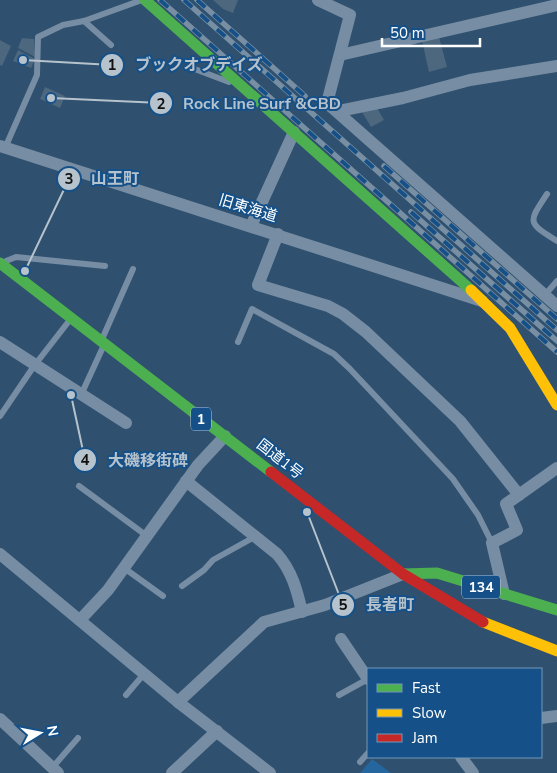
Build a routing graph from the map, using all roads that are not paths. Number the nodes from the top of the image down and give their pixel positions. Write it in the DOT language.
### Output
graph roads {
  1 [pos="143,0"];
  2 [pos="318,0"];
  3 [pos="557,5"];
  4 [pos="84,21"];
  5 [pos="111,45"];
  6 [pos="340,55"];
  7 [pos="557,66"];
  8 [pos="192,68"];
  9 [pos="243,88"];
  10 [pos="338,111"];
  11 [pos="294,132"];
  12 [pos="2,150"];
  13 [pos="547,194"];
  14 [pos="251,226"];
  15 [pos="278,234"];
  16 [pos="557,241"];
  17 [pos="1,264"];
  18 [pos="105,266"];
  19 [pos="133,269"];
  20 [pos="557,281"];
  21 [pos="545,295"];
  22 [pos="486,303"];
  23 [pos="557,306"];
  24 [pos="72,318"];
  25 [pos="0,342"];
  26 [pos="238,342"];
  27 [pos="103,343"];
  28 [pos="34,366"];
  29 [pos="81,395"];
  30 [pos="557,406"];
  31 [pos="0,416"];
  32 [pos="126,423"];
  33 [pos="225,436"];
  34 [pos="557,468"];
  35 [pos="186,481"];
  36 [pos="79,486"];
  37 [pos="519,495"];
  38 [pos="147,536"];
  39 [pos="256,536"];
  40 [pos="492,543"];
  41 [pos="0,554"];
  42 [pos="124,568"];
  43 [pos="403,574"];
  44 [pos="182,586"];
  45 [pos="504,594"];
  46 [pos="164,596"];
  47 [pos="557,610"];
  48 [pos="302,612"];
  49 [pos="80,620"];
  50 [pos="341,640"];
  51 [pos="557,651"];
  52 [pos="144,674"];
  53 [pos="367,678"];
  54 [pos="367,680"];
  55 [pos="126,695"];
  56 [pos="339,695"];
  57 [pos="178,702"];
  58 [pos="557,716"];
  59 [pos="542,718"];
  60 [pos="0,719"];
  61 [pos="216,732"];
  62 [pos="78,738"];
  63 [pos="367,754"];
  64 [pos="462,758"];
  65 [pos="360,762"];
  66 [pos="55,771"];
  67 [pos="172,773"];
  68 [pos="270,773"];
  69 [pos="473,773"];
  1 -- 4 [label="lane"];
  1 -- 9 [label="main road"];
  2 -- 6 [label="street"];
  3 -- 6 [label="street"];
  4 -- 5 [label="lane"];
  4 -- 12 [label="lane"];
  6 -- 10 [label="street"];
  7 -- 10 [label="street"];
  8 -- 9 [label="lane"];
  9 -- 11 [label="main road"];
  10 -- 21 [label="street"];
  11 -- 14 [label="street"];
  11 -- 22 [label="main road"];
  12 -- 14 [label="street, 旧東海道"];
  13 -- 16 [label="lane"];
  14 -- 15 [label="street, 旧東海道"];
  15 -- 22 [label="street, 旧東海道"];
  15 -- 37 [label="street"];
  17 -- 18 [label="lane"];
  17 -- 24 [label="main road, 国道1号 / 1"];
  19 -- 27 [label="lane"];
  20 -- 21 [label="lane"];
  21 -- 23 [label="street"];
  22 -- 30 [label="main road"];
  24 -- 27 [label="main road, 国道1号 / 1"];
  24 -- 28 [label="lane"];
  25 -- 28 [label="street"];
  26 -- 40 [label="lane"];
  27 -- 29 [label="lane"];
  27 -- 33 [label="main road, 国道1号 / 1"];
  28 -- 29 [label="street"];
  28 -- 31 [label="lane"];
  29 -- 32 [label="street"];
  33 -- 35 [label="street"];
  33 -- 43 [label="main road, 国道1号 / 1"];
  34 -- 37 [label="street"];
  35 -- 38 [label="street"];
  35 -- 39 [label="street"];
  36 -- 38 [label="lane"];
  37 -- 40 [label="street"];
  38 -- 42 [label="street"];
  39 -- 44 [label="lane"];
  39 -- 48 [label="street"];
  40 -- 45 [label="street"];
  41 -- 49 [label="street"];
  42 -- 46 [label="lane"];
  42 -- 49 [label="street"];
  43 -- 45 [label="main road, 134"];
  43 -- 48 [label="street"];
  43 -- 51 [label="main road, 国道1号 / 1"];
  45 -- 47 [label="main road, 134"];
  48 -- 57 [label="street"];
  49 -- 52 [label="street"];
  50 -- 53 [label="street"];
  52 -- 55 [label="lane"];
  52 -- 57 [label="street"];
  54 -- 56 [label="lane"];
  57 -- 61 [label="street"];
  58 -- 59 [label="street"];
  60 -- 66 [label="street"];
  61 -- 67 [label="street"];
  61 -- 68 [label="street"];
  62 -- 66 [label="lane"];
  63 -- 65 [label="lane"];
  64 -- 69 [label="street"];
}
